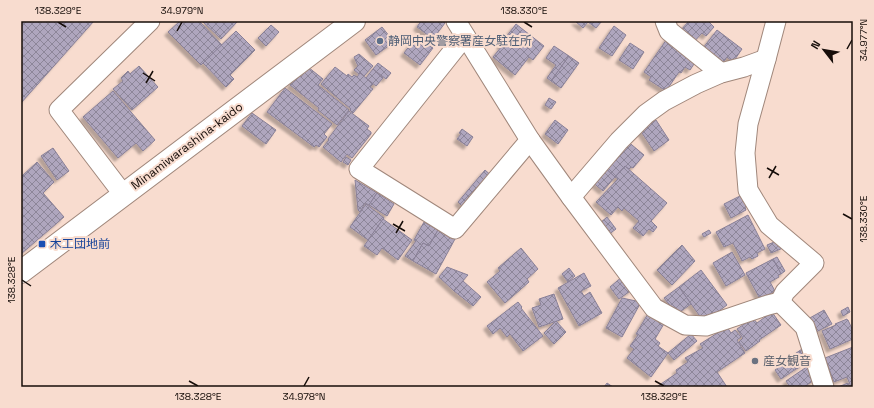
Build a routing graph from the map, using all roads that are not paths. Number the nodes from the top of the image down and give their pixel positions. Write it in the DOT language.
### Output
graph roads {
  1 [pos="150,21"];
  2 [pos="354,21"];
  3 [pos="665,21"];
  4 [pos="776,21"];
  5 [pos="460,29"];
  6 [pos="766,59"];
  7 [pos="721,73"];
  8 [pos="530,140"];
  9 [pos="123,194"];
  10 [pos="571,197"];
  11 [pos="21,272"];
  12 [pos="780,302"];
  13 [pos="824,387"];
  1 -- 9 [label="street"];
  2 -- 9 [label="main road, Minamiwarashina-kaido"];
  3 -- 7 [label="street"];
  4 -- 6 [label="street"];
  5 -- 8 [label="street"];
  5 -- 8 [label="street"];
  6 -- 7 [label="street"];
  6 -- 12 [label="street"];
  7 -- 10 [label="street"];
  8 -- 10 [label="street"];
  9 -- 11 [label="main road, Minamiwarashina-kaido"];
  10 -- 12 [label="street"];
  12 -- 13 [label="street"];
}
